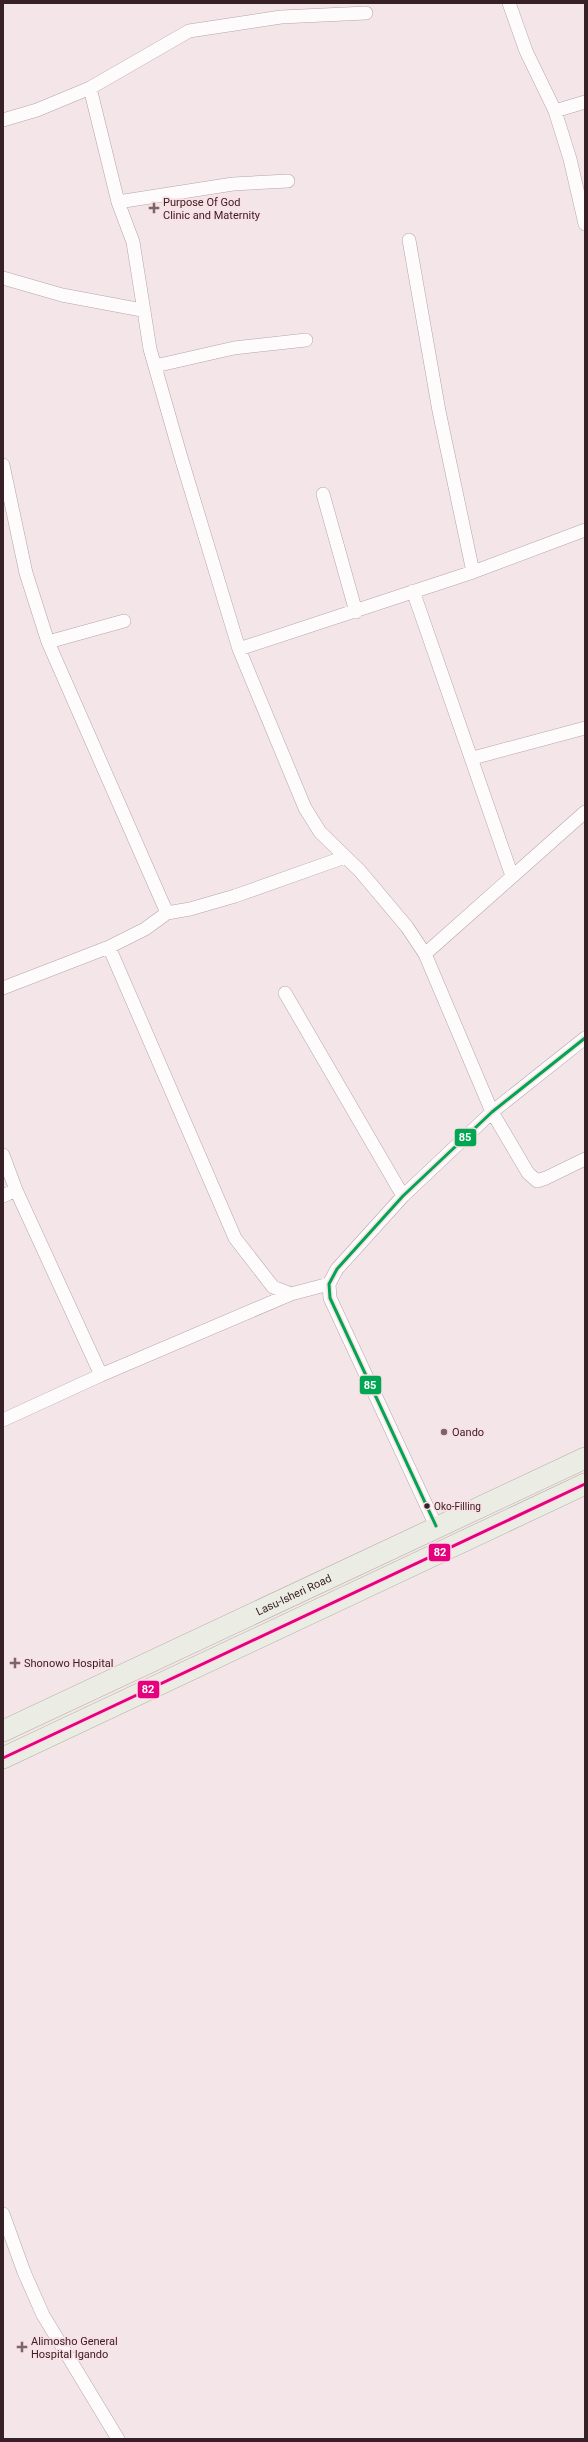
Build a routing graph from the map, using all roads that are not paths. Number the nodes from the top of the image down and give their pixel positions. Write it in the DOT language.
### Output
graph roads {
  1 [pos="509,3"];
  2 [pos="366,13"];
  3 [pos="90,88"];
  4 [pos="585,102"];
  5 [pos="555,110"];
  6 [pos="3,120"];
  7 [pos="288,181"];
  8 [pos="118,202"];
  9 [pos="585,224"];
  10 [pos="409,240"];
  11 [pos="3,278"];
  12 [pos="142,310"];
  13 [pos="306,340"];
  14 [pos="155,366"];
  15 [pos="3,465"];
  16 [pos="323,494"];
  17 [pos="585,530"];
  18 [pos="473,572"];
  19 [pos="413,591"];
  20 [pos="356,612"];
  21 [pos="124,621"];
  22 [pos="48,642"];
  23 [pos="239,649"];
  24 [pos="585,728"];
  25 [pos="473,758"];
  26 [pos="585,812"];
  27 [pos="345,857"];
  28 [pos="512,876"];
  29 [pos="167,913"];
  30 [pos="109,947"];
  31 [pos="425,954"];
  32 [pos="3,988"];
  33 [pos="285,993"];
  34 [pos="585,1038"];
  35 [pos="492,1112"];
  36 [pos="3,1155"];
  37 [pos="585,1159"];
  38 [pos="16,1190"];
  39 [pos="3,1196"];
  40 [pos="403,1196"];
  41 [pos="329,1284"];
  42 [pos="292,1294"];
  43 [pos="101,1375"];
  44 [pos="3,1420"];
  45 [pos="585,1458"];
  46 [pos="585,1484"];
  47 [pos="436,1526"];
  48 [pos="3,1731"];
  49 [pos="3,1758"];
  50 [pos="3,2214"];
  51 [pos="118,2439"];
  1 -- 5 [label="street"];
  2 -- 3 [label="street"];
  3 -- 6 [label="street"];
  3 -- 8 [label="street"];
  4 -- 5 [label="street"];
  5 -- 9 [label="street"];
  7 -- 8 [label="street"];
  8 -- 12 [label="street"];
  10 -- 18 [label="street"];
  11 -- 12 [label="street"];
  12 -- 14 [label="street"];
  13 -- 14 [label="street"];
  14 -- 23 [label="street"];
  15 -- 22 [label="street"];
  16 -- 20 [label="street"];
  17 -- 18 [label="street"];
  18 -- 19 [label="street"];
  19 -- 20 [label="street"];
  19 -- 25 [label="street"];
  20 -- 23 [label="street"];
  21 -- 22 [label="street"];
  22 -- 29 [label="street"];
  23 -- 27 [label="street"];
  24 -- 25 [label="street"];
  25 -- 28 [label="street"];
  26 -- 28 [label="street"];
  27 -- 29 [label="street"];
  27 -- 31 [label="street"];
  28 -- 31 [label="street"];
  29 -- 30 [label="street"];
  30 -- 32 [label="street"];
  30 -- 42 [label="street"];
  31 -- 35 [label="street"];
  33 -- 40 [label="street"];
  34 -- 35 [label="street"];
  35 -- 37 [label="street"];
  35 -- 40 [label="street"];
  36 -- 38 [label="street"];
  38 -- 39 [label="street"];
  38 -- 43 [label="street"];
  40 -- 41 [label="street"];
  41 -- 42 [label="street"];
  41 -- 47 [label="street"];
  42 -- 43 [label="street"];
  43 -- 44 [label="street"];
  45 -- 47 [label="main road, Lasu-Isheri Road"];
  46 -- 49 [label="main road"];
  47 -- 48 [label="main road, Lasu-Isheri Road"];
  50 -- 51 [label="street"];
}
